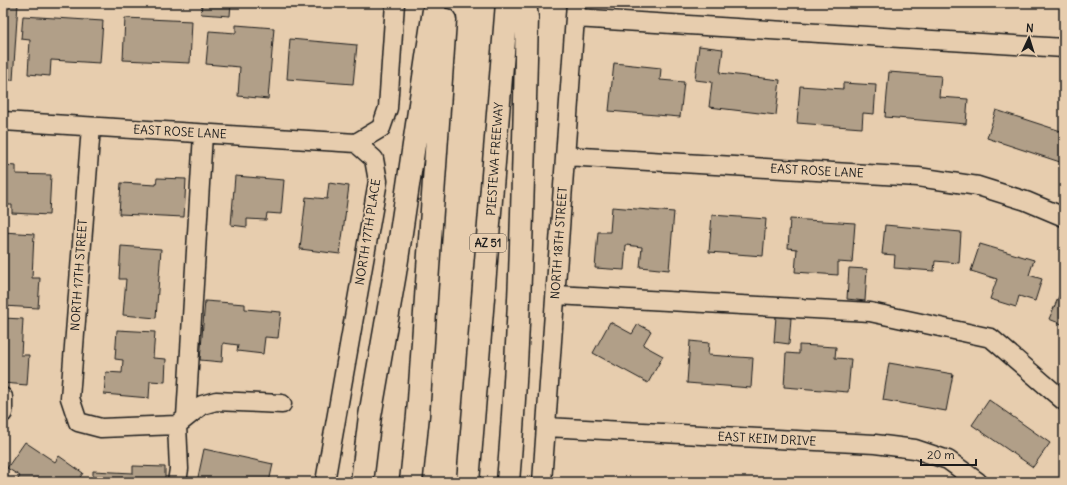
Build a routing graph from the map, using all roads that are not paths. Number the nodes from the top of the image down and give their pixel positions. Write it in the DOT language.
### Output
graph roads {
  1 [pos="396,3"];
  2 [pos="435,3"];
  3 [pos="446,3"];
  4 [pos="507,3"];
  5 [pos="525,3"];
  6 [pos="576,11"];
  7 [pos="1064,48"];
  8 [pos="3,122"];
  9 [pos="91,127"];
  10 [pos="203,134"];
  11 [pos="356,143"];
  12 [pos="565,156"];
  13 [pos="1064,216"];
  14 [pos="556,295"];
  15 [pos="3,397"];
  16 [pos="1064,400"];
  17 [pos="282,404"];
  18 [pos="3,413"];
  19 [pos="181,421"];
  20 [pos="546,427"];
  21 [pos="177,482"];
  22 [pos="325,482"];
  23 [pos="362,482"];
  24 [pos="412,482"];
  25 [pos="468,482"];
  26 [pos="508,482"];
  27 [pos="542,482"];
  28 [pos="978,482"];
  1 -- 11 [label="street"];
  2 -- 23 [label="highway"];
  3 -- 24 [label="highway"];
  4 -- 25 [label="highway, PIESTEWA FREEWAY / AZ 51"];
  5 -- 26 [label="highway"];
  6 -- 7 [label="street"];
  6 -- 12 [label="street, NORTH 18TH STREET"];
  8 -- 9 [label="street, EAST ROSE LANE"];
  9 -- 10 [label="street, EAST ROSE LANE"];
  9 -- 19 [label="street, NORTH 17TH STREET"];
  10 -- 11 [label="street, EAST ROSE LANE"];
  10 -- 19 [label="street"];
  11 -- 22 [label="street, NORTH 17TH PLACE"];
  12 -- 13 [label="street, EAST ROSE LANE"];
  12 -- 14 [label="street, NORTH 18TH STREET"];
  14 -- 16 [label="street"];
  14 -- 20 [label="street, NORTH 18TH STREET"];
  15 -- 18 [label="street"];
  17 -- 19 [label="street"];
  19 -- 21 [label="street"];
  20 -- 27 [label="street, NORTH 18TH STREET"];
  20 -- 28 [label="street, EAST KEIM DRIVE"];
}
